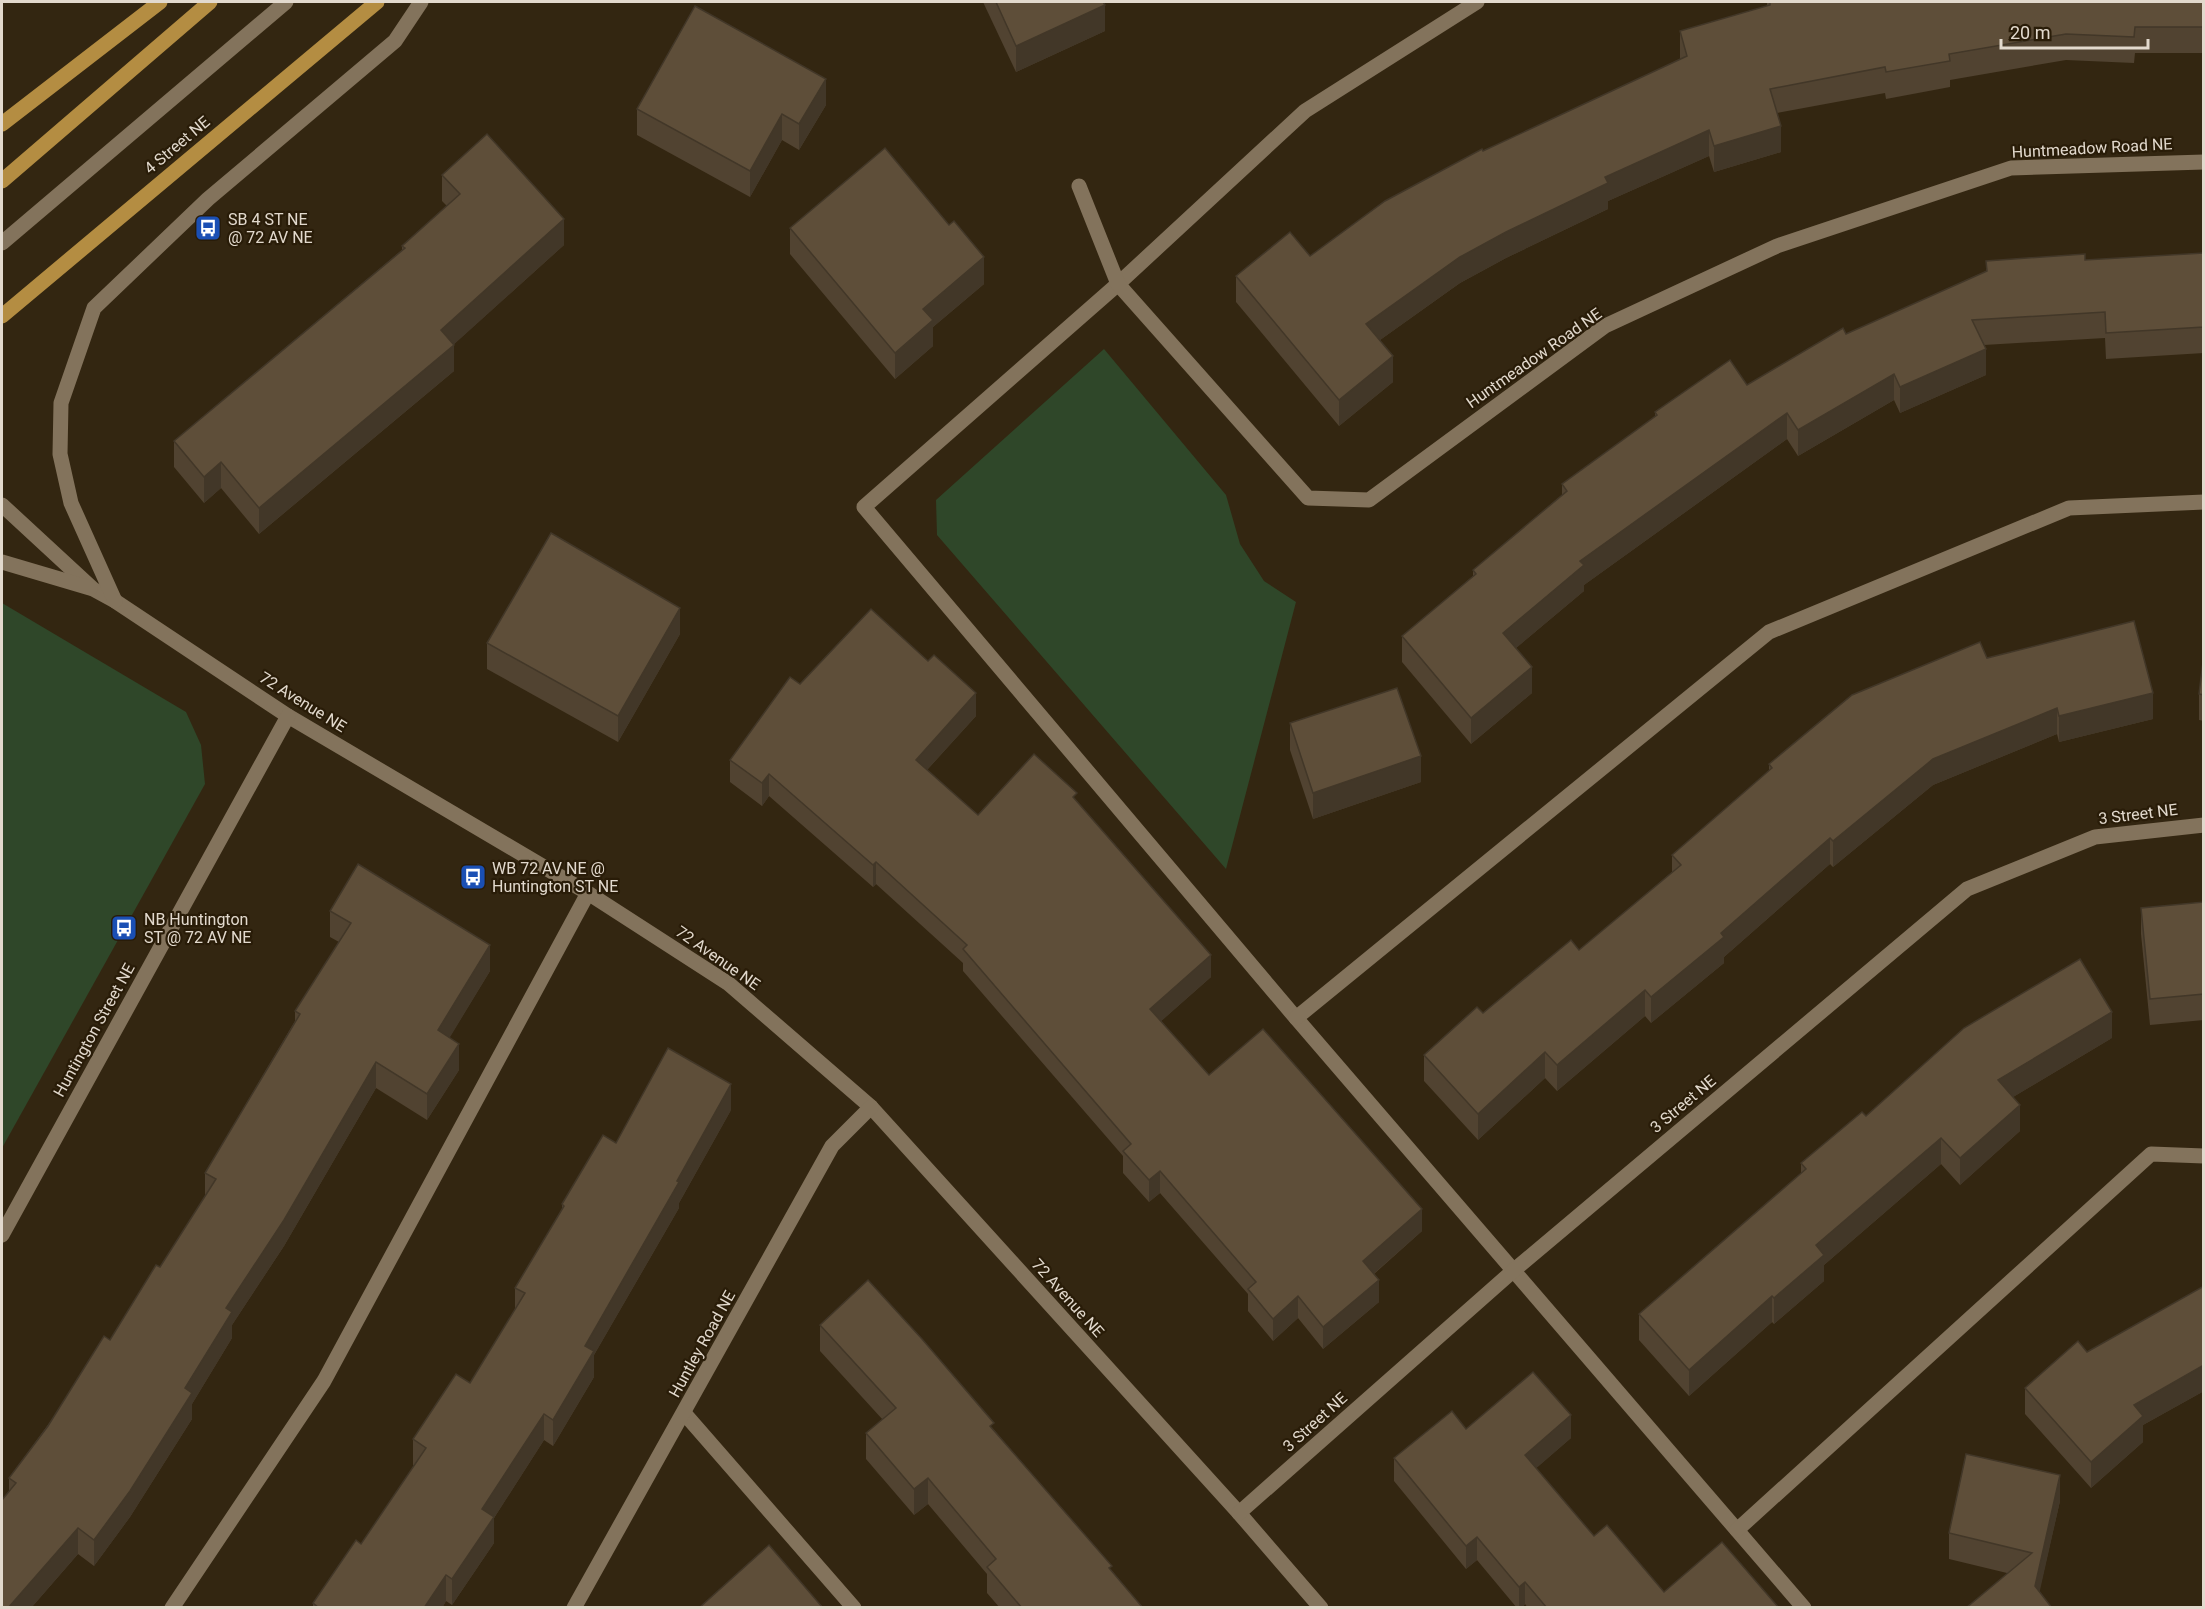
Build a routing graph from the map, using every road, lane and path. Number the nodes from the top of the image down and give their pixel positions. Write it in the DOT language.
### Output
graph roads {
  1 [pos="160,2"];
  2 [pos="210,2"];
  3 [pos="286,2"];
  4 [pos="376,2"];
  5 [pos="421,2"];
  6 [pos="1477,2"];
  7 [pos="2,124"];
  8 [pos="2204,162"];
  9 [pos="2,181"];
  10 [pos="1079,186"];
  11 [pos="2,243"];
  12 [pos="1119,284"];
  13 [pos="2,316"];
  14 [pos="2204,502"];
  15 [pos="2,505"];
  16 [pos="2,562"];
  17 [pos="93,589"];
  18 [pos="115,601"];
  19 [pos="288,716"];
  20 [pos="2204,825"];
  21 [pos="588,893"];
  22 [pos="1296,1018"];
  23 [pos="871,1107"];
  24 [pos="2204,1156"];
  25 [pos="2,1235"];
  26 [pos="1513,1270"];
  27 [pos="684,1413"];
  28 [pos="1239,1514"];
  29 [pos="1737,1530"];
  30 [pos="172,1608"];
  31 [pos="574,1608"];
  32 [pos="854,1608"];
  33 [pos="1321,1608"];
  34 [pos="1804,1608"];
  1 -- 7 [label="main road"];
  2 -- 9 [label="main road"];
  3 -- 11 [label="street"];
  4 -- 13 [label="main road, 4 Street NE"];
  5 -- 18 [label="street"];
  6 -- 12 [label="street"];
  8 -- 12 [label="street, Huntmeadow Road NE"];
  10 -- 12 [label="street, Huntmeadow Road NE"];
  12 -- 22 [label="street"];
  14 -- 22 [label="street"];
  15 -- 17 [label="street, 72 Avenue NE"];
  16 -- 17 [label="street"];
  17 -- 18 [label="street, 72 Avenue NE"];
  18 -- 19 [label="street, 72 Avenue NE"];
  19 -- 21 [label="street, 72 Avenue NE"];
  19 -- 25 [label="street, Huntington Street NE"];
  20 -- 26 [label="street, 3 Street NE"];
  21 -- 23 [label="street, 72 Avenue NE"];
  21 -- 30 [label="street"];
  22 -- 26 [label="street"];
  23 -- 27 [label="street, Huntley Road NE"];
  23 -- 28 [label="street, 72 Avenue NE"];
  24 -- 29 [label="street"];
  26 -- 28 [label="street, 3 Street NE"];
  26 -- 29 [label="street"];
  27 -- 31 [label="street, Huntley Road NE"];
  27 -- 32 [label="street"];
  28 -- 33 [label="street, 72 Avenue NE"];
  29 -- 34 [label="street"];
}
